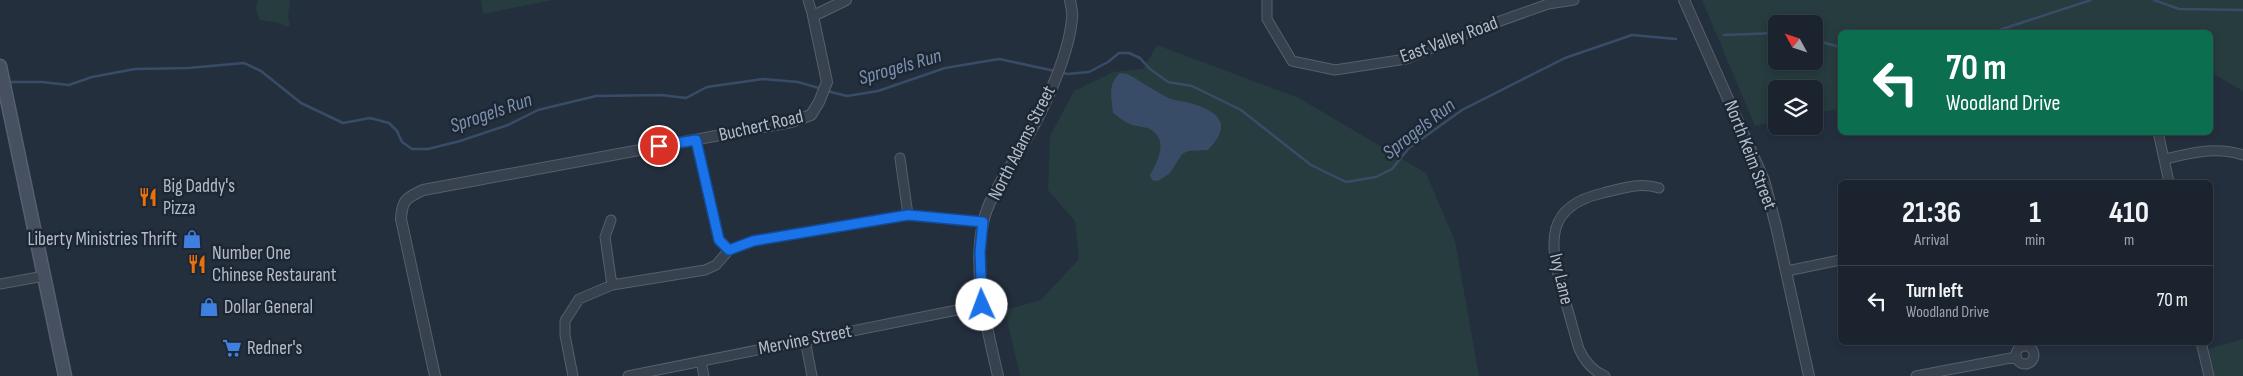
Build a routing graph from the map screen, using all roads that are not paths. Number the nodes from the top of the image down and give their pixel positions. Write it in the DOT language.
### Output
graph roads {
  1 [pos="808,0"];
  2 [pos="846,0"];
  3 [pos="1070,0"];
  4 [pos="1267,0"];
  5 [pos="1574,0"];
  6 [pos="1684,0"];
  7 [pos="813,16"];
  8 [pos="0,68"];
  9 [pos="4,102"];
  10 [pos="2159,135"];
  11 [pos="696,140"];
  12 [pos="2243,155"];
  13 [pos="900,158"];
  14 [pos="2164,159"];
  15 [pos="2169,180"];
  16 [pos="1659,188"];
  17 [pos="908,215"];
  18 [pos="611,220"];
  19 [pos="983,222"];
  20 [pos="729,250"];
  21 [pos="1838,260"];
  22 [pos="1787,271"];
  23 [pos="44,276"];
  24 [pos="0,284"];
  25 [pos="612,285"];
  26 [pos="982,305"];
  27 [pos="805,340"];
  28 [pos="2202,345"];
  29 [pos="2016,357"];
  30 [pos="701,361"];
  31 [pos="65,376"];
  32 [pos="435,376"];
  33 [pos="573,376"];
  34 [pos="628,376"];
  35 [pos="704,376"];
  36 [pos="812,376"];
  37 [pos="998,376"];
  38 [pos="1605,376"];
  39 [pos="1809,376"];
  40 [pos="1916,376"];
  41 [pos="2209,376"];
  1 -- 7 [label="street"];
  2 -- 7 [label="street"];
  3 -- 19 [label="street, North Adams Street"];
  4 -- 5 [label="street, East Valley Road"];
  6 -- 22 [label="street, North Keim Street"];
  7 -- 11 [label="street, Buchert Road"];
  8 -- 9 [label="main road"];
  9 -- 23 [label="main road"];
  10 -- 14 [label="street"];
  11 -- 20 [label="street"];
  11 -- 32 [label="street, Buchert Road"];
  12 -- 14 [label="street"];
  13 -- 17 [label="street"];
  14 -- 15 [label="street"];
  16 -- 38 [label="street, Ivy Lane"];
  17 -- 19 [label="street"];
  17 -- 20 [label="street"];
  18 -- 25 [label="street"];
  19 -- 26 [label="street, North Adams Street"];
  20 -- 25 [label="street"];
  21 -- 22 [label="street"];
  22 -- 39 [label="street, North Keim Street"];
  23 -- 24 [label="street"];
  23 -- 31 [label="main road"];
  25 -- 33 [label="street"];
  26 -- 27 [label="street, Mervine Street"];
  26 -- 37 [label="street, North Adams Street"];
  27 -- 30 [label="street, Mervine Street"];
  27 -- 36 [label="street"];
  28 -- 41 [label="street"];
  29 -- 40 [label="street"];
  30 -- 34 [label="street, Mervine Street"];
  30 -- 35 [label="street"];
}
